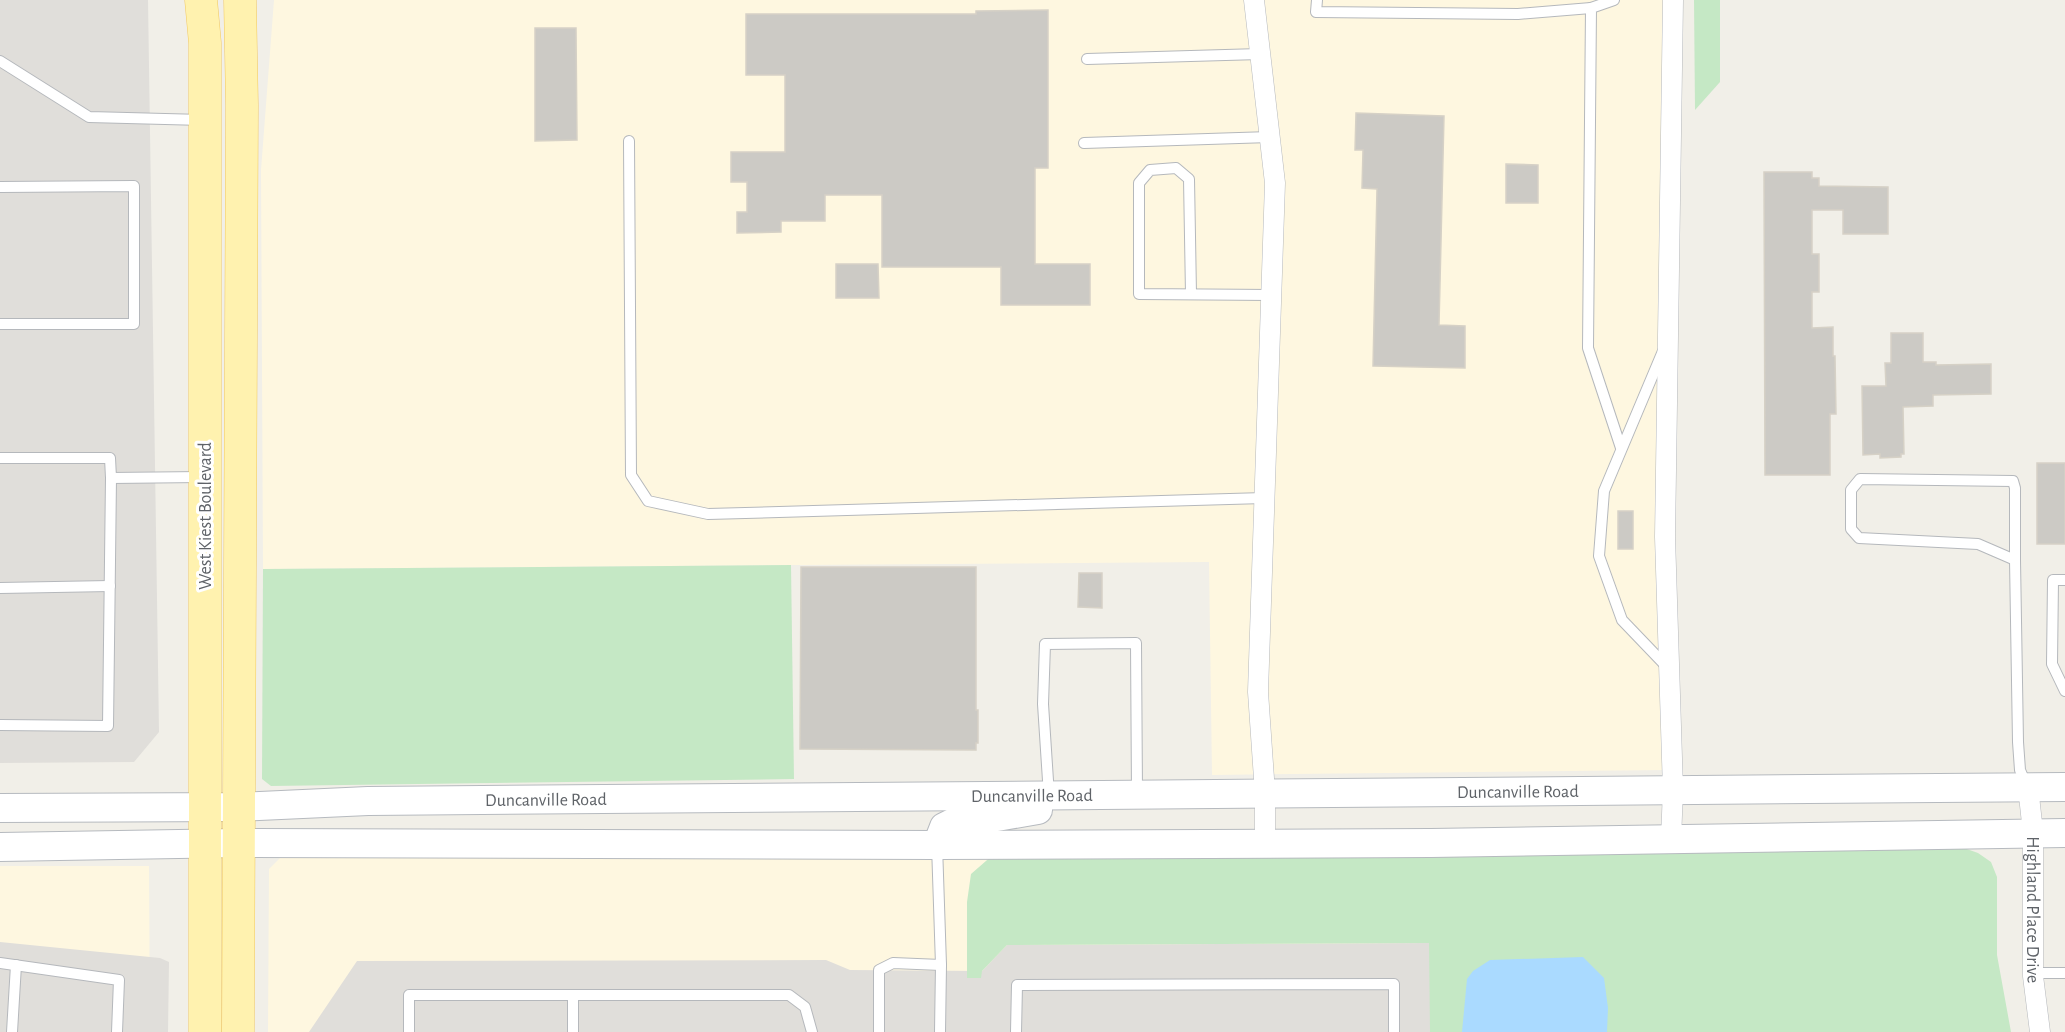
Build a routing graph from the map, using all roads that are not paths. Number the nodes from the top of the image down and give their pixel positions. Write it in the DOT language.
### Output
graph roads {
  1 [pos="201,0"];
  2 [pos="240,0"];
  3 [pos="1254,0"];
  4 [pos="1317,0"];
  5 [pos="1614,0"];
  6 [pos="1673,0"];
  7 [pos="1591,8"];
  8 [pos="1260,54"];
  9 [pos="1087,59"];
  10 [pos="0,62"];
  11 [pos="205,129"];
  12 [pos="1269,137"];
  13 [pos="242,138"];
  14 [pos="629,141"];
  15 [pos="1084,143"];
  16 [pos="0,187"];
  17 [pos="1191,294"];
  18 [pos="1271,295"];
  19 [pos="0,324"];
  20 [pos="1668,341"];
  21 [pos="1621,448"];
  22 [pos="0,458"];
  23 [pos="205,477"];
  24 [pos="111,478"];
  25 [pos="240,478"];
  26 [pos="1264,498"];
  27 [pos="2015,561"];
  28 [pos="2065,580"];
  29 [pos="110,586"];
  30 [pos="0,588"];
  31 [pos="1669,670"];
  32 [pos="2065,691"];
  33 [pos="0,725"];
  34 [pos="2028,787"];
  35 [pos="2065,787"];
  36 [pos="1673,790"];
  37 [pos="1137,794"];
  38 [pos="1265,794"];
  39 [pos="933,796"];
  40 [pos="1049,796"];
  41 [pos="204,807"];
  42 [pos="238,807"];
  43 [pos="0,808"];
  44 [pos="2033,832"];
  45 [pos="2065,833"];
  46 [pos="1671,839"];
  47 [pos="238,843"];
  48 [pos="205,844"];
  49 [pos="1265,844"];
  50 [pos="937,845"];
  51 [pos="0,847"];
  52 [pos="0,963"];
  53 [pos="16,965"];
  54 [pos="941,965"];
  55 [pos="2033,973"];
  56 [pos="2065,973"];
  57 [pos="573,995"];
  58 [pos="12,1032"];
  59 [pos="117,1032"];
  60 [pos="205,1032"];
  61 [pos="238,1032"];
  62 [pos="409,1032"];
  63 [pos="573,1032"];
  64 [pos="812,1032"];
  65 [pos="879,1032"];
  66 [pos="940,1032"];
  67 [pos="1016,1032"];
  68 [pos="1394,1032"];
  69 [pos="2040,1032"];
  1 -- 11 [label="main road, West Kiest Boulevard"];
  2 -- 13 [label="main road, West Kiest Boulevard"];
  3 -- 8 [label="street"];
  4 -- 7 [label="lane"];
  5 -- 7 [label="lane"];
  6 -- 20 [label="street"];
  7 -- 21 [label="lane"];
  8 -- 9 [label="lane"];
  8 -- 12 [label="street"];
  10 -- 11 [label="lane"];
  11 -- 13 [label="main road"];
  11 -- 23 [label="main road, West Kiest Boulevard"];
  12 -- 15 [label="lane"];
  12 -- 18 [label="street"];
  13 -- 25 [label="main road, West Kiest Boulevard"];
  14 -- 26 [label="lane"];
  16 -- 19 [label="lane"];
  17 -- 17 [label="lane"];
  17 -- 18 [label="lane"];
  18 -- 26 [label="street"];
  20 -- 21 [label="lane"];
  20 -- 31 [label="street"];
  21 -- 31 [label="lane"];
  22 -- 24 [label="lane"];
  23 -- 24 [label="lane"];
  23 -- 25 [label="main road"];
  23 -- 41 [label="main road, West Kiest Boulevard"];
  24 -- 29 [label="lane"];
  25 -- 42 [label="main road, West Kiest Boulevard"];
  26 -- 38 [label="street"];
  27 -- 27 [label="lane"];
  27 -- 34 [label="lane"];
  28 -- 32 [label="lane"];
  29 -- 30 [label="lane"];
  29 -- 33 [label="lane"];
  31 -- 36 [label="street"];
  34 -- 35 [label="main road, Duncanville Road"];
  34 -- 36 [label="main road, Duncanville Road"];
  34 -- 44 [label="street, Highland Place Drive"];
  36 -- 38 [label="main road, Duncanville Road"];
  36 -- 46 [label="street"];
  37 -- 38 [label="main road, Duncanville Road"];
  37 -- 40 [label="main road, Duncanville Road"];
  37 -- 40 [label="lane"];
  38 -- 49 [label="street"];
  39 -- 40 [label="main road, Duncanville Road"];
  39 -- 42 [label="main road, Duncanville Road"];
  39 -- 50 [label="main road"];
  40 -- 50 [label="main road"];
  41 -- 42 [label="main road, Duncanville Road"];
  41 -- 43 [label="main road, Duncanville Road"];
  41 -- 48 [label="main road, West Kiest Boulevard"];
  42 -- 47 [label="main road, West Kiest Boulevard"];
  44 -- 45 [label="main road"];
  44 -- 46 [label="main road"];
  44 -- 55 [label="street, Highland Place Drive"];
  46 -- 49 [label="main road"];
  47 -- 48 [label="main road"];
  47 -- 50 [label="main road"];
  47 -- 61 [label="main road, West Kiest Boulevard"];
  48 -- 51 [label="main road"];
  48 -- 60 [label="main road, West Kiest Boulevard"];
  49 -- 50 [label="main road"];
  50 -- 54 [label="lane"];
  52 -- 53 [label="lane"];
  53 -- 58 [label="lane"];
  53 -- 59 [label="lane"];
  54 -- 65 [label="lane"];
  54 -- 66 [label="lane"];
  55 -- 56 [label="lane"];
  55 -- 69 [label="street, Highland Place Drive"];
  57 -- 62 [label="lane"];
  57 -- 63 [label="lane"];
  57 -- 64 [label="lane"];
  67 -- 68 [label="lane"];
}
